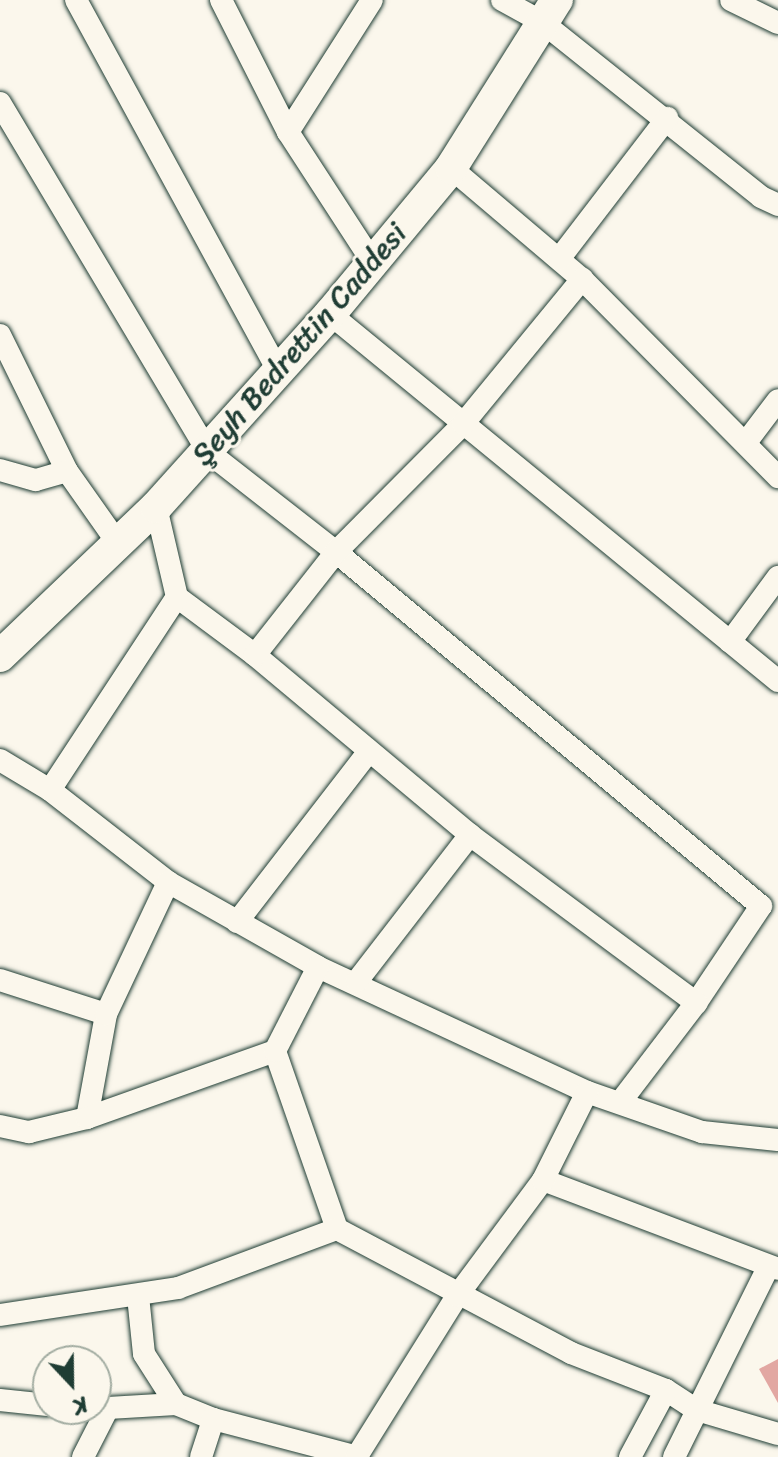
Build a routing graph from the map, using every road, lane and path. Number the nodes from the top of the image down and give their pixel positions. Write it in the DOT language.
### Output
graph roads {
  1 [pos="76,0"];
  2 [pos="221,0"];
  3 [pos="372,0"];
  4 [pos="502,0"];
  5 [pos="731,0"];
  6 [pos="550,11"];
  7 [pos="778,23"];
  8 [pos="0,103"];
  9 [pos="667,118"];
  10 [pos="288,132"];
  11 [pos="451,168"];
  12 [pos="778,205"];
  13 [pos="559,259"];
  14 [pos="371,260"];
  15 [pos="582,279"];
  16 [pos="330,314"];
  17 [pos="0,335"];
  18 [pos="279,372"];
  19 [pos="778,400"];
  20 [pos="463,424"];
  21 [pos="747,441"];
  22 [pos="208,452"];
  23 [pos="0,470"];
  24 [pos="67,471"];
  25 [pos="778,477"];
  26 [pos="156,507"];
  27 [pos="117,542"];
  28 [pos="336,552"];
  29 [pos="778,577"];
  30 [pos="177,597"];
  31 [pos="730,642"];
  32 [pos="255,655"];
  33 [pos="0,656"];
  34 [pos="778,681"];
  35 [pos="367,754"];
  36 [pos="0,760"];
  37 [pos="50,790"];
  38 [pos="470,835"];
  39 [pos="168,882"];
  40 [pos="237,922"];
  41 [pos="318,967"];
  42 [pos="0,980"];
  43 [pos="357,981"];
  44 [pos="696,1003"];
  45 [pos="106,1014"];
  46 [pos="275,1051"];
  47 [pos="587,1092"];
  48 [pos="621,1101"];
  49 [pos="87,1118"];
  50 [pos="0,1126"];
  51 [pos="778,1140"];
  52 [pos="543,1180"];
  53 [pos="337,1229"];
  54 [pos="773,1268"];
  55 [pos="138,1296"];
  56 [pos="457,1296"];
  57 [pos="0,1315"];
  58 [pos="666,1390"];
  59 [pos="0,1400"];
  60 [pos="32,1403"];
  61 [pos="176,1404"];
  62 [pos="112,1409"];
  63 [pos="697,1410"];
  64 [pos="213,1419"];
  65 [pos="93,1425"];
  66 [pos="778,1434"];
  67 [pos="358,1456"];
  68 [pos="83,1457"];
  69 [pos="201,1457"];
  70 [pos="630,1457"];
  71 [pos="674,1457"];
  1 -- 18 [label="street"];
  2 -- 10 [label="street"];
  3 -- 10 [label="street"];
  4 -- 6 [label="street"];
  5 -- 7 [label="street"];
  6 -- 9 [label="street"];
  6 -- 11 [label="main road, Şeyh Bedrettin Caddesi"];
  8 -- 22 [label="street"];
  9 -- 12 [label="street"];
  9 -- 13 [label="street"];
  10 -- 14 [label="street"];
  11 -- 13 [label="street"];
  11 -- 14 [label="main road, Şeyh Bedrettin Caddesi"];
  13 -- 15 [label="street"];
  14 -- 16 [label="main road, Şeyh Bedrettin Caddesi"];
  15 -- 20 [label="street"];
  15 -- 21 [label="street"];
  16 -- 18 [label="main road, Şeyh Bedrettin Caddesi"];
  16 -- 20 [label="street"];
  17 -- 24 [label="street"];
  18 -- 22 [label="main road, Şeyh Bedrettin Caddesi"];
  19 -- 21 [label="street"];
  20 -- 28 [label="street"];
  20 -- 31 [label="street"];
  21 -- 25 [label="street"];
  22 -- 26 [label="main road, Şeyh Bedrettin Caddesi"];
  22 -- 28 [label="street"];
  23 -- 24 [label="street"];
  24 -- 27 [label="street"];
  26 -- 27 [label="main road, Şeyh Bedrettin Caddesi"];
  26 -- 30 [label="street"];
  27 -- 33 [label="main road, Şeyh Bedrettin Caddesi"];
  28 -- 32 [label="street"];
  28 -- 44 [label="street"];
  29 -- 31 [label="street"];
  30 -- 32 [label="street"];
  30 -- 37 [label="street"];
  31 -- 34 [label="street"];
  32 -- 35 [label="street"];
  35 -- 38 [label="street"];
  35 -- 40 [label="street"];
  36 -- 37 [label="street"];
  37 -- 39 [label="street"];
  38 -- 43 [label="street"];
  38 -- 44 [label="street"];
  39 -- 40 [label="street"];
  39 -- 45 [label="street"];
  40 -- 41 [label="street"];
  41 -- 43 [label="street"];
  41 -- 46 [label="street"];
  42 -- 45 [label="street"];
  43 -- 47 [label="street"];
  44 -- 48 [label="street"];
  45 -- 49 [label="street"];
  46 -- 49 [label="street"];
  46 -- 53 [label="street"];
  47 -- 48 [label="street"];
  47 -- 52 [label="street"];
  48 -- 51 [label="street"];
  49 -- 50 [label="street"];
  52 -- 54 [label="street"];
  52 -- 56 [label="street"];
  53 -- 55 [label="street"];
  53 -- 56 [label="street"];
  54 -- 63 [label="street"];
  55 -- 57 [label="street"];
  55 -- 61 [label="street"];
  56 -- 58 [label="street"];
  56 -- 67 [label="street"];
  58 -- 63 [label="street"];
  58 -- 70 [label="street"];
  59 -- 60 [label="street"];
  61 -- 62 [label="street"];
  61 -- 64 [label="street"];
  63 -- 66 [label="street"];
  63 -- 71 [label="street"];
  64 -- 67 [label="street"];
  64 -- 69 [label="street"];
  65 -- 68 [label="street"];
}
